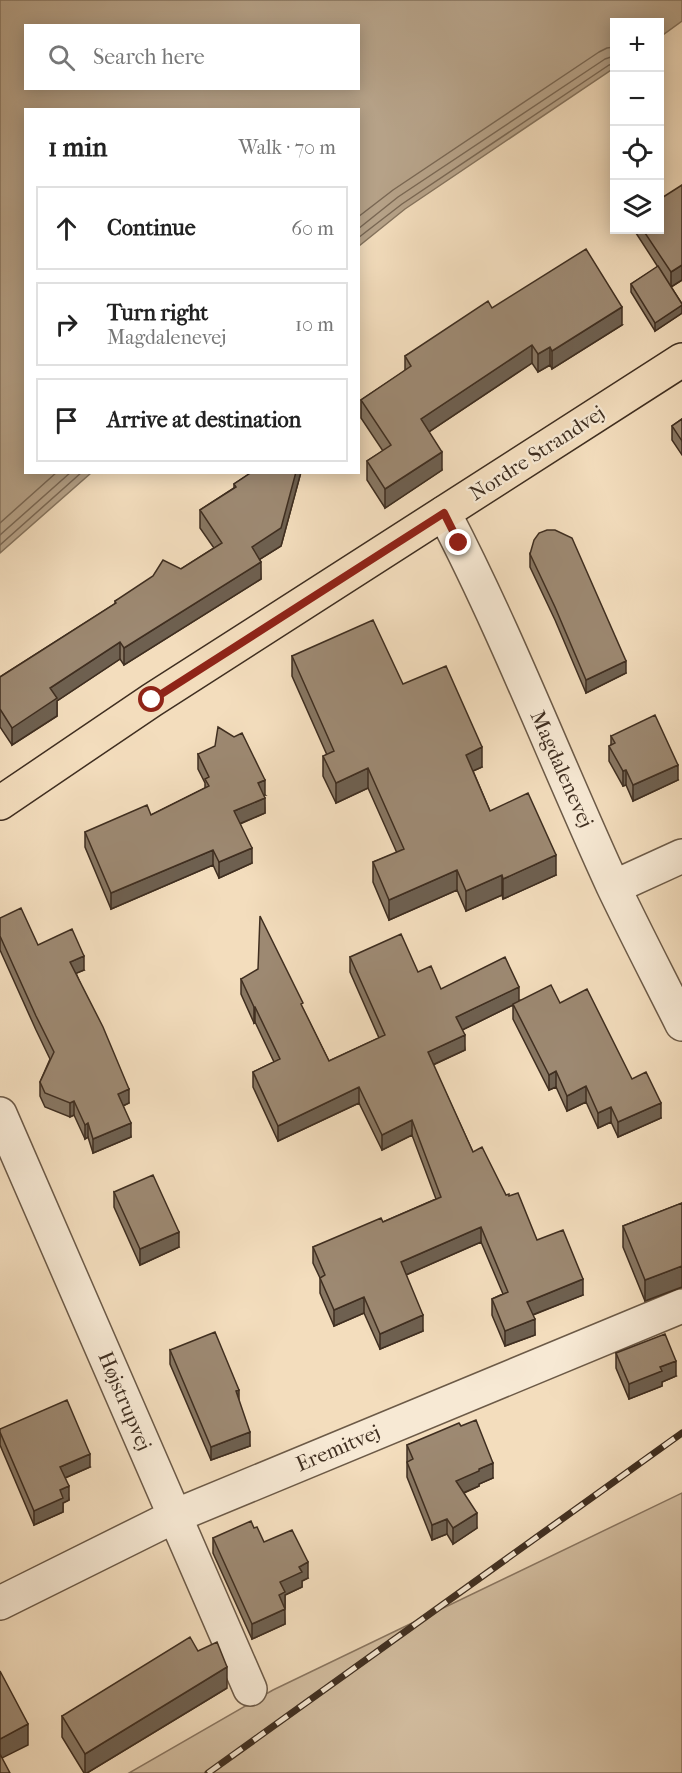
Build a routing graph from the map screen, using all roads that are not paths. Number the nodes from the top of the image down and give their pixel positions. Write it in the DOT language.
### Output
graph roads {
  1 [pos="682,360"];
  2 [pos="444,513"];
  3 [pos="0,803"];
  4 [pos="682,856"];
  5 [pos="614,887"];
  6 [pos="682,1024"];
  7 [pos="0,1114"];
  8 [pos="682,1306"];
  9 [pos="175,1516"];
  10 [pos="0,1603"];
  11 [pos="250,1689"];
  1 -- 2 [label="main road, Nordre Strandvej"];
  2 -- 3 [label="main road, Nordre Strandvej"];
  2 -- 5 [label="street, Magdalenevej"];
  4 -- 5 [label="street"];
  5 -- 6 [label="street, Magdalenevej"];
  7 -- 9 [label="street, Højstrupvej"];
  8 -- 9 [label="street, Eremitvej"];
  9 -- 10 [label="street, Eremitvej"];
  9 -- 11 [label="street, Højstrupvej"];
}
